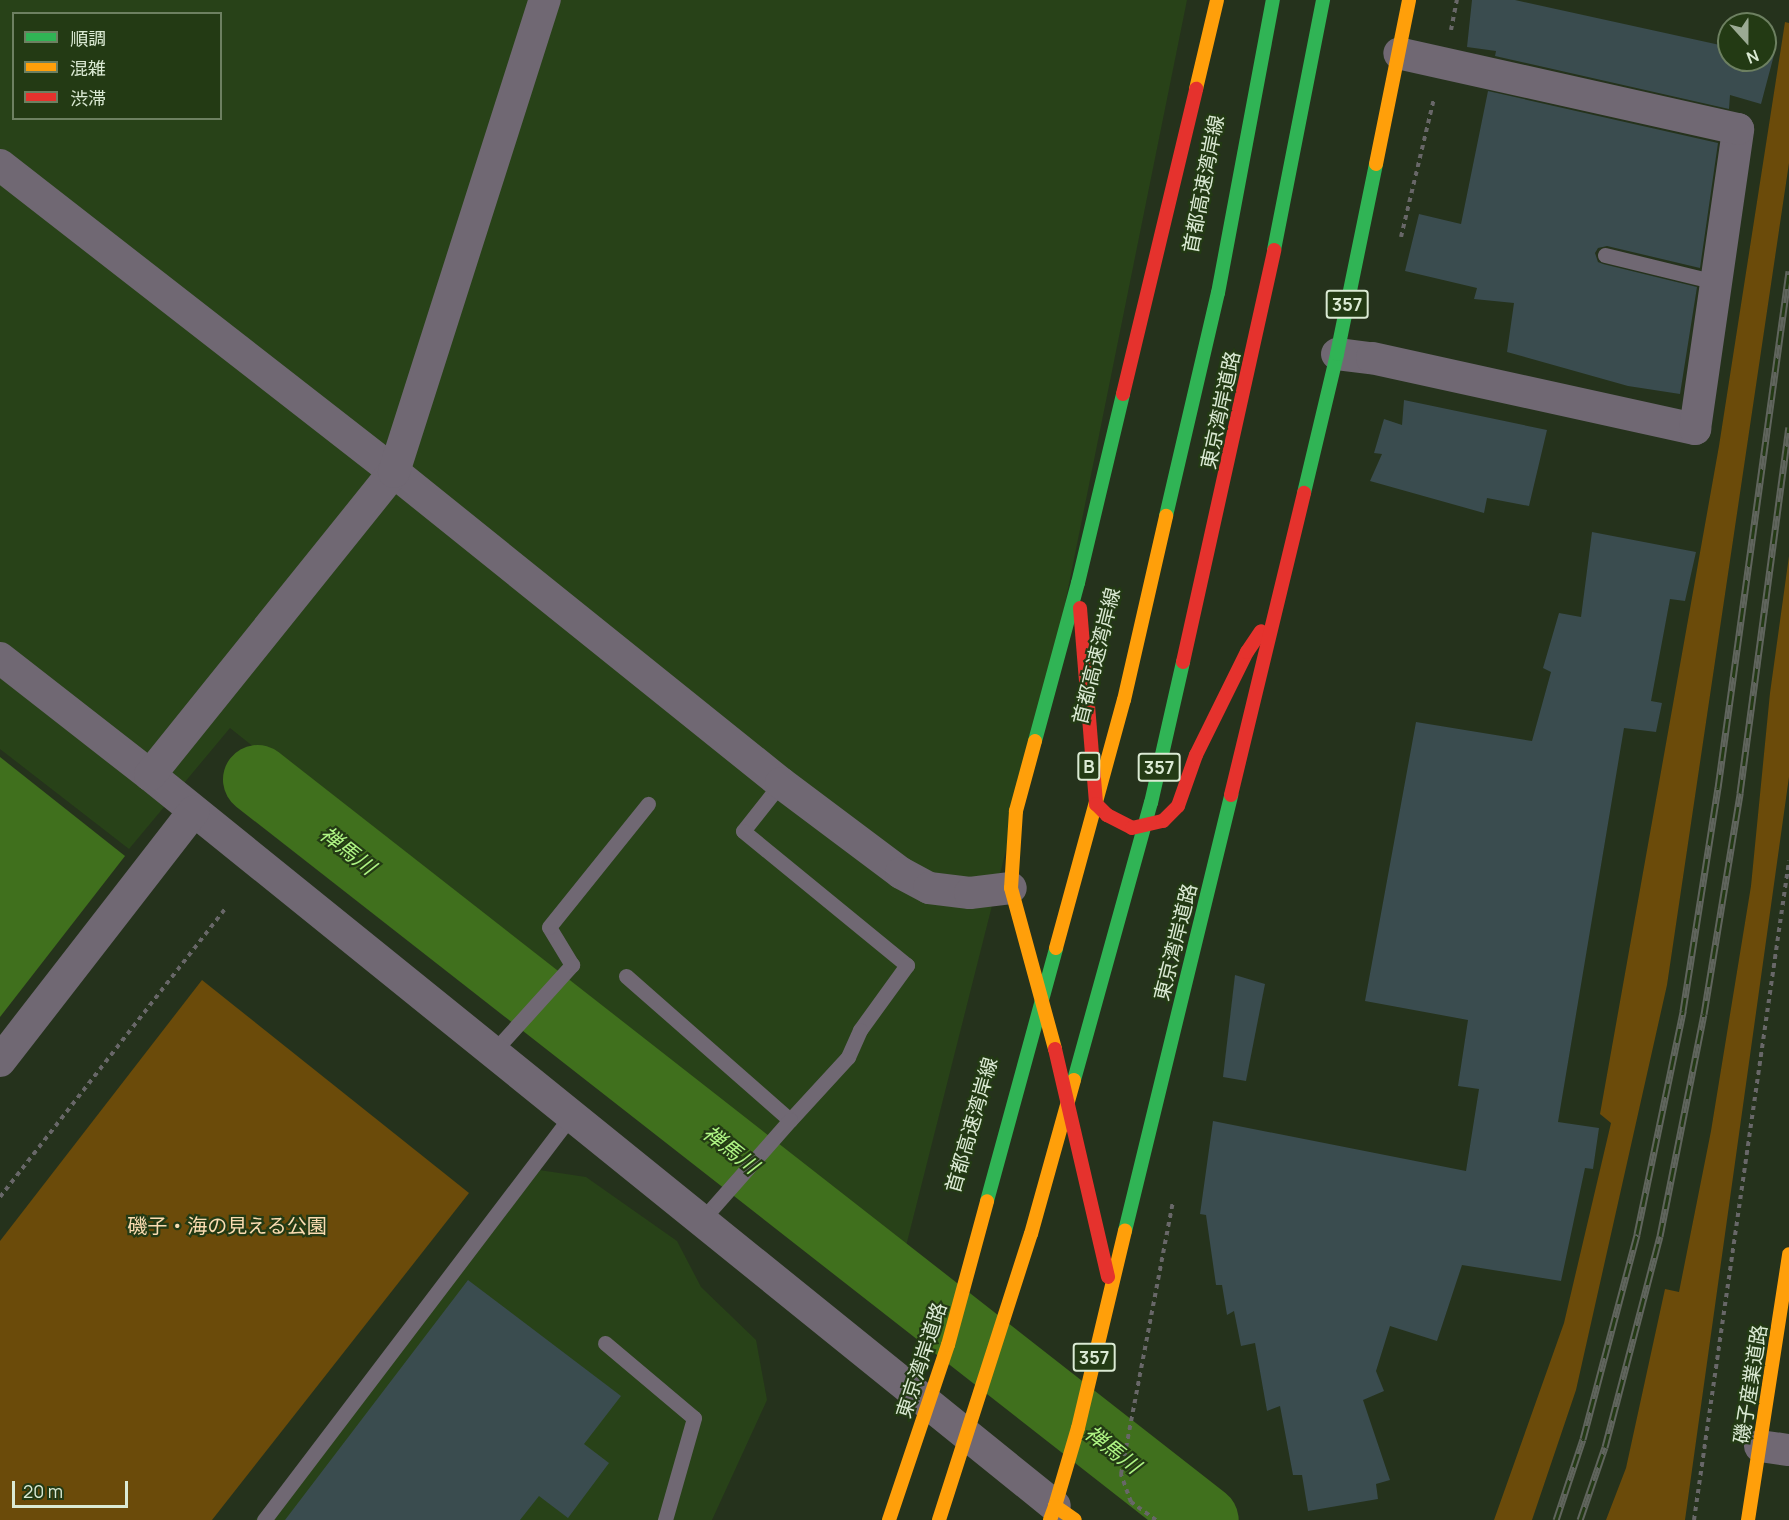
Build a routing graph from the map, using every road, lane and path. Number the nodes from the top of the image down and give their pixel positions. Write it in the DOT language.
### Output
graph roads {
  1 [pos="545,0"];
  2 [pos="1217,0"];
  3 [pos="1273,0"];
  4 [pos="1323,0"];
  5 [pos="1335,0"];
  6 [pos="1409,0"];
  7 [pos="1399,52"];
  8 [pos="0,165"];
  9 [pos="1605,255"];
  10 [pos="1716,282"];
  11 [pos="1337,354"];
  12 [pos="394,472"];
  13 [pos="1078,583"];
  14 [pos="1277,607"];
  15 [pos="0,658"];
  16 [pos="1104,712"];
  17 [pos="150,776"];
  18 [pos="781,783"];
  19 [pos="1082,792"];
  20 [pos="648,804"];
  21 [pos="194,811"];
  22 [pos="1789,861"];
  23 [pos="1011,888"];
  24 [pos="225,909"];
  25 [pos="1042,940"];
  26 [pos="626,976"];
  27 [pos="1027,997"];
  28 [pos="494,1051"];
  29 [pos="0,1061"];
  30 [pos="571,1116"];
  31 [pos="789,1121"];
  32 [pos="0,1197"];
  33 [pos="703,1220"];
  34 [pos="1789,1254"];
  35 [pos="1110,1287"];
  36 [pos="605,1343"];
  37 [pos="920,1375"];
  38 [pos="910,1410"];
  39 [pos="903,1433"];
  40 [pos="1127,1445"];
  41 [pos="1775,1448"];
  42 [pos="965,1485"];
  43 [pos="1060,1515"];
  44 [pos="264,1520"];
  45 [pos="665,1520"];
  46 [pos="874,1520"];
  47 [pos="889,1520"];
  48 [pos="939,1520"];
  49 [pos="1156,1520"];
  50 [pos="1694,1520"];
  51 [pos="1748,1520"];
  1 -- 12 [label="street"];
  2 -- 13 [label="main road, 東京湾岸道路 / 357"];
  3 -- 47 [label="main road, 東京湾岸道路 / 357"];
  4 -- 48 [label="main road, 東京湾岸道路 / 357"];
  5 -- 42 [label="main road"];
  6 -- 7 [label="main road, 東京湾岸道路 / 357"];
  7 -- 10 [label="street"];
  7 -- 11 [label="main road, 東京湾岸道路 / 357"];
  8 -- 12 [label="street"];
  9 -- 10 [label="lane"];
  10 -- 11 [label="street"];
  11 -- 14 [label="main road, 東京湾岸道路 / 357"];
  12 -- 17 [label="street"];
  12 -- 18 [label="street"];
  13 -- 14 [label="main road, 東京湾岸道路 / 357"];
  13 -- 23 [label="main road, 東京湾岸道路 / 357"];
  14 -- 35 [label="main road, 東京湾岸道路 / 357"];
  15 -- 17 [label="street"];
  16 -- 19 [label="main road, 首都高速湾岸線 / B"];
  17 -- 21 [label="street"];
  18 -- 23 [label="street"];
  18 -- 31 [label="lane"];
  20 -- 28 [label="lane"];
  21 -- 28 [label="street"];
  21 -- 29 [label="street"];
  22 -- 50 [label="path"];
  23 -- 35 [label="main road, 東京湾岸道路 / 357"];
  24 -- 32 [label="path"];
  25 -- 27 [label="main road"];
  26 -- 31 [label="lane"];
  28 -- 30 [label="street"];
  30 -- 33 [label="street"];
  30 -- 44 [label="lane"];
  31 -- 33 [label="lane"];
  33 -- 43 [label="street"];
  34 -- 41 [label="main road, 磯子産業道路"];
  35 -- 43 [label="main road, 東京湾岸道路 / 357"];
  36 -- 45 [label="lane"];
  37 -- 38 [label="main road"];
  39 -- 46 [label="main road"];
  40 -- 49 [label="path"];
  41 -- 51 [label="main road, 磯子産業道路"];
}
